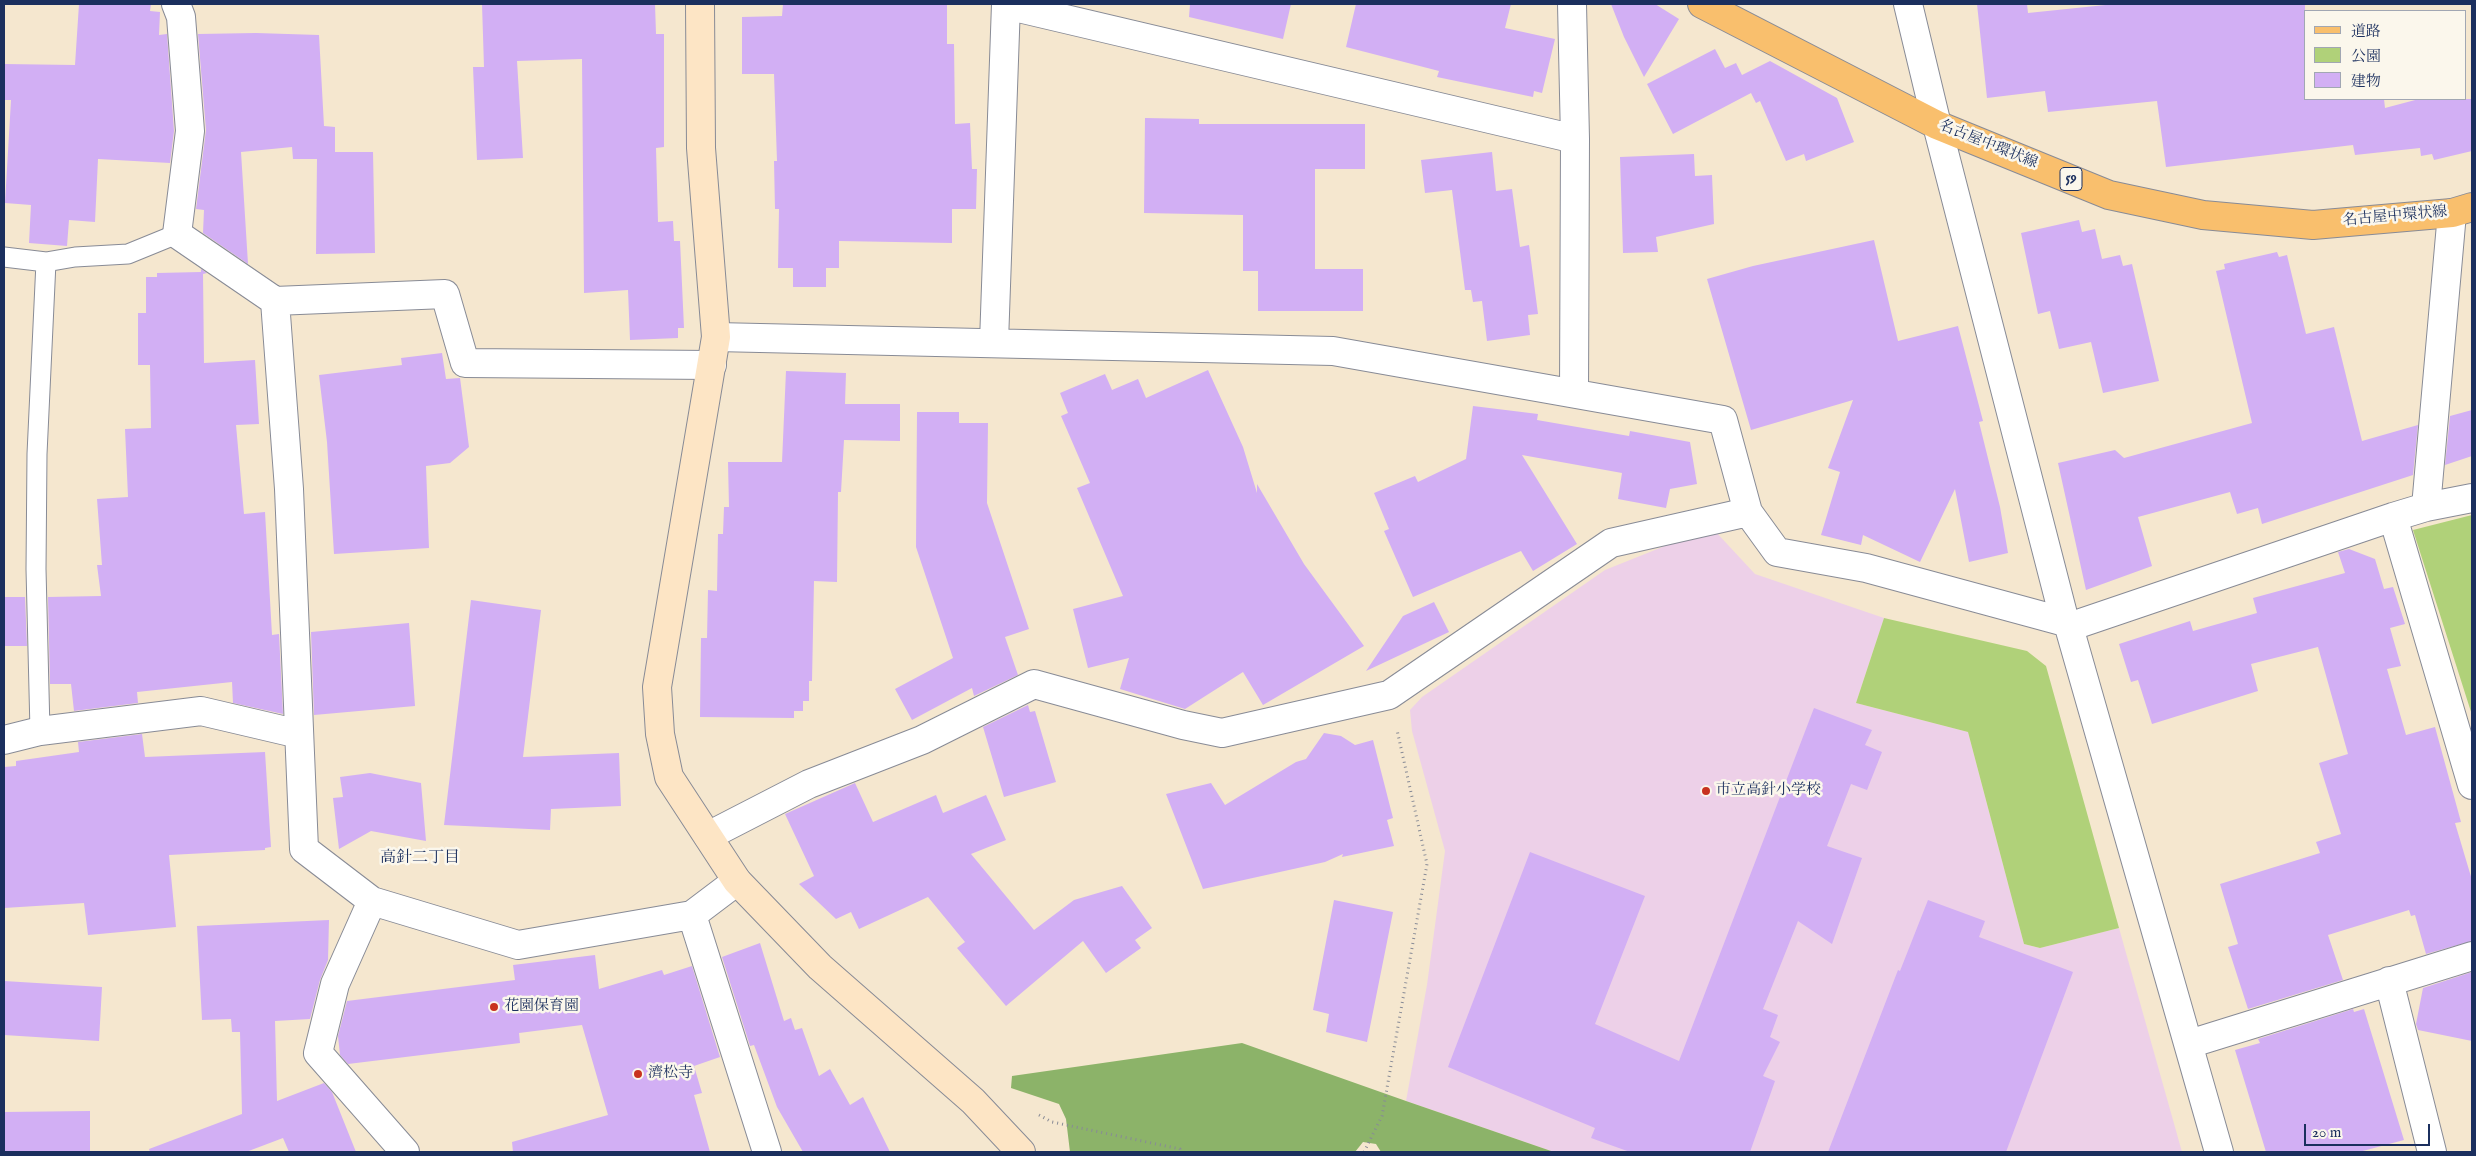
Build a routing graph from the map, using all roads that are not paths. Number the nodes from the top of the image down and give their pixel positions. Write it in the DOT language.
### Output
graph roads {
  1 [pos="176,4"];
  2 [pos="700,4"];
  3 [pos="1006,4"];
  4 [pos="1572,4"];
  5 [pos="1702,4"];
  6 [pos="1908,4"];
  7 [pos="1937,125"];
  8 [pos="1575,139"];
  9 [pos="2462,210"];
  10 [pos="177,234"];
  11 [pos="4,257"];
  12 [pos="46,262"];
  13 [pos="275,301"];
  14 [pos="716,337"];
  15 [pos="994,342"];
  16 [pos="712,365"];
  17 [pos="1574,393"];
  18 [pos="2472,498"];
  19 [pos="2426,507"];
  20 [pos="1748,512"];
  21 [pos="2393,517"];
  22 [pos="2067,625"];
  23 [pos="40,731"];
  24 [pos="299,734"];
  25 [pos="4,740"];
  26 [pos="2472,785"];
  27 [pos="708,836"];
  28 [pos="737,881"];
  29 [pos="372,901"];
  30 [pos="692,915"];
  31 [pos="2472,956"];
  32 [pos="2389,982"];
  33 [pos="2189,1044"];
  34 [pos="405,1152"];
  35 [pos="766,1152"];
  36 [pos="1021,1152"];
  37 [pos="2219,1152"];
  38 [pos="2432,1152"];
  1 -- 10 [label="street"];
  2 -- 14 [label="street"];
  3 -- 8 [label="street"];
  3 -- 15 [label="street"];
  4 -- 8 [label="street"];
  5 -- 7 [label="main road, 名古屋中環状線 / 59"];
  6 -- 7 [label="street"];
  7 -- 9 [label="main road, 名古屋中環状線 / 59"];
  7 -- 22 [label="street"];
  8 -- 17 [label="street"];
  9 -- 19 [label="street"];
  10 -- 12 [label="lane"];
  10 -- 13 [label="street"];
  11 -- 12 [label="lane"];
  12 -- 23 [label="lane"];
  13 -- 16 [label="street"];
  13 -- 24 [label="street"];
  14 -- 15 [label="street"];
  14 -- 16 [label="street"];
  15 -- 17 [label="street"];
  16 -- 27 [label="street"];
  17 -- 20 [label="street"];
  18 -- 19 [label="street"];
  19 -- 21 [label="street"];
  20 -- 22 [label="street"];
  20 -- 27 [label="street"];
  21 -- 22 [label="street"];
  21 -- 26 [label="street"];
  22 -- 33 [label="street"];
  23 -- 24 [label="street"];
  23 -- 25 [label="street"];
  24 -- 29 [label="street"];
  27 -- 28 [label="street"];
  28 -- 30 [label="street"];
  28 -- 36 [label="street"];
  29 -- 30 [label="street"];
  29 -- 34 [label="street"];
  30 -- 35 [label="street"];
  31 -- 32 [label="street"];
  32 -- 33 [label="street"];
  32 -- 38 [label="street"];
  33 -- 37 [label="street"];
}
